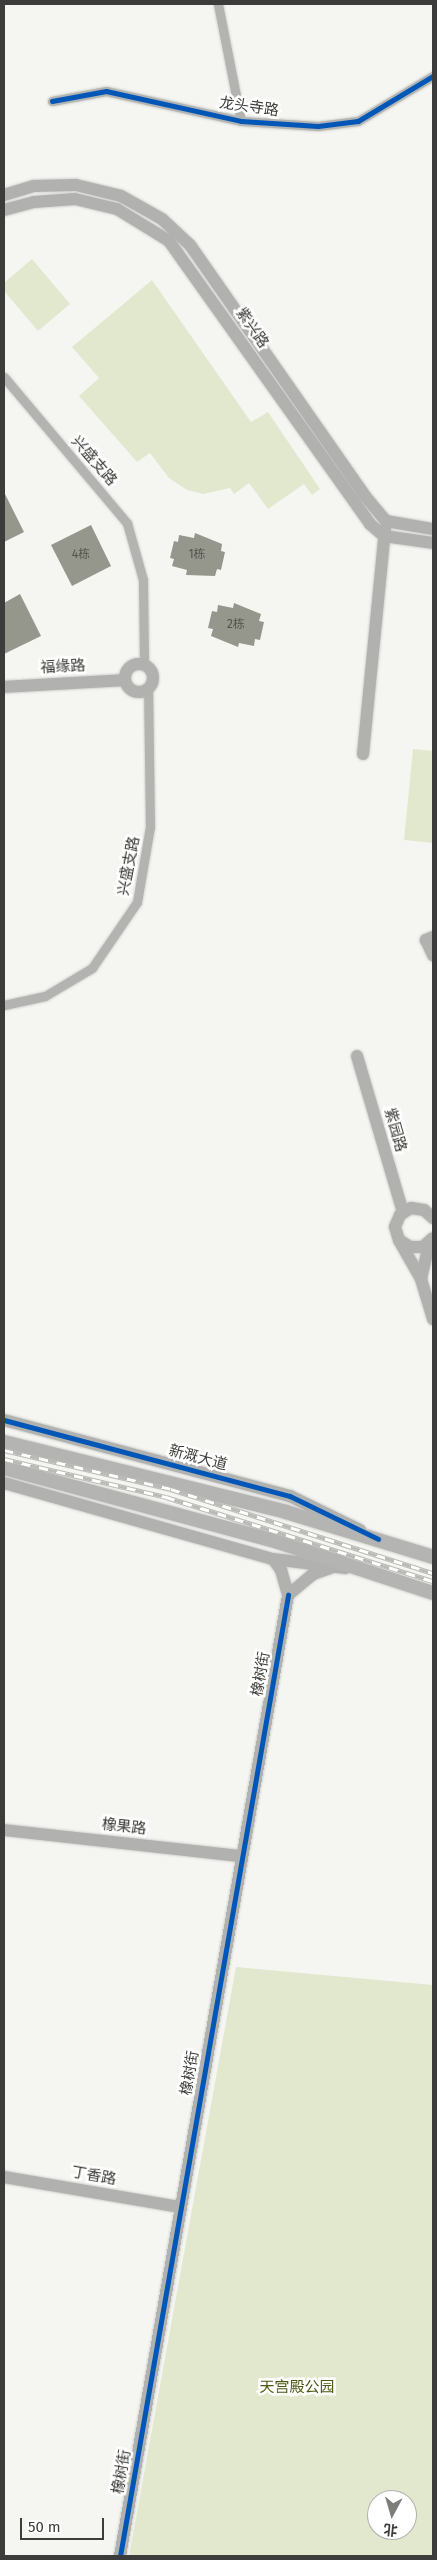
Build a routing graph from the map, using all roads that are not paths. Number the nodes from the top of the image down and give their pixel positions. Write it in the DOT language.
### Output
graph roads {
  1 [pos="218,4"];
  2 [pos="433,76"];
  3 [pos="52,101"];
  4 [pos="240,121"];
  5 [pos="4,195"];
  6 [pos="4,210"];
  7 [pos="4,377"];
  8 [pos="386,521"];
  9 [pos="433,529"];
  10 [pos="384,536"];
  11 [pos="433,543"];
  12 [pos="144,665"];
  13 [pos="125,680"];
  14 [pos="4,687"];
  15 [pos="148,688"];
  16 [pos="363,754"];
  17 [pos="430,939"];
  18 [pos="432,956"];
  19 [pos="4,1005"];
  20 [pos="357,1056"];
  21 [pos="403,1212"];
  22 [pos="433,1218"];
  23 [pos="399,1240"];
  24 [pos="431,1241"];
  25 [pos="421,1279"];
  26 [pos="433,1319"];
  27 [pos="4,1420"];
  28 [pos="4,1442"];
  29 [pos="4,1468"];
  30 [pos="4,1483"];
  31 [pos="378,1539"];
  32 [pos="433,1557"];
  33 [pos="273,1559"];
  34 [pos="334,1567"];
  35 [pos="362,1570"];
  36 [pos="433,1594"];
  37 [pos="288,1595"];
  38 [pos="4,1830"];
  39 [pos="241,1856"];
  40 [pos="4,2176"];
  41 [pos="180,2206"];
  42 [pos="120,2556"];
  1 -- 4 [label="street"];
  2 -- 4 [label="street, 龙头寺路"];
  3 -- 4 [label="street, 龙头寺路"];
  5 -- 8 [label="street, 紫兴路"];
  6 -- 10 [label="street, 紫兴路"];
  7 -- 12 [label="street, 兴盛支路"];
  8 -- 9 [label="street"];
  8 -- 10 [label="street"];
  10 -- 11 [label="street"];
  10 -- 16 [label="street"];
  12 -- 13 [label="street"];
  12 -- 15 [label="street"];
  13 -- 14 [label="street, 福缘路"];
  13 -- 15 [label="street, 福缘路"];
  15 -- 19 [label="street, 兴盛支路"];
  17 -- 18 [label="street"];
  20 -- 21 [label="street, 紫园路"];
  21 -- 22 [label="street"];
  21 -- 23 [label="street"];
  23 -- 24 [label="street"];
  23 -- 25 [label="street"];
  24 -- 25 [label="street"];
  25 -- 26 [label="street"];
  27 -- 31 [label="street, 新溉大道"];
  28 -- 31 [label="main road, 新溉大道"];
  29 -- 35 [label="main road"];
  30 -- 33 [label="street"];
  31 -- 32 [label="main road, 新溉大道"];
  33 -- 34 [label="street"];
  33 -- 37 [label="street"];
  34 -- 35 [label="street"];
  34 -- 37 [label="street"];
  35 -- 36 [label="main road"];
  37 -- 39 [label="street, 橡树街"];
  38 -- 39 [label="street, 橡果路"];
  39 -- 41 [label="street, 橡树街"];
  40 -- 41 [label="street, 丁香路"];
  41 -- 42 [label="street, 橡树街"];
}
